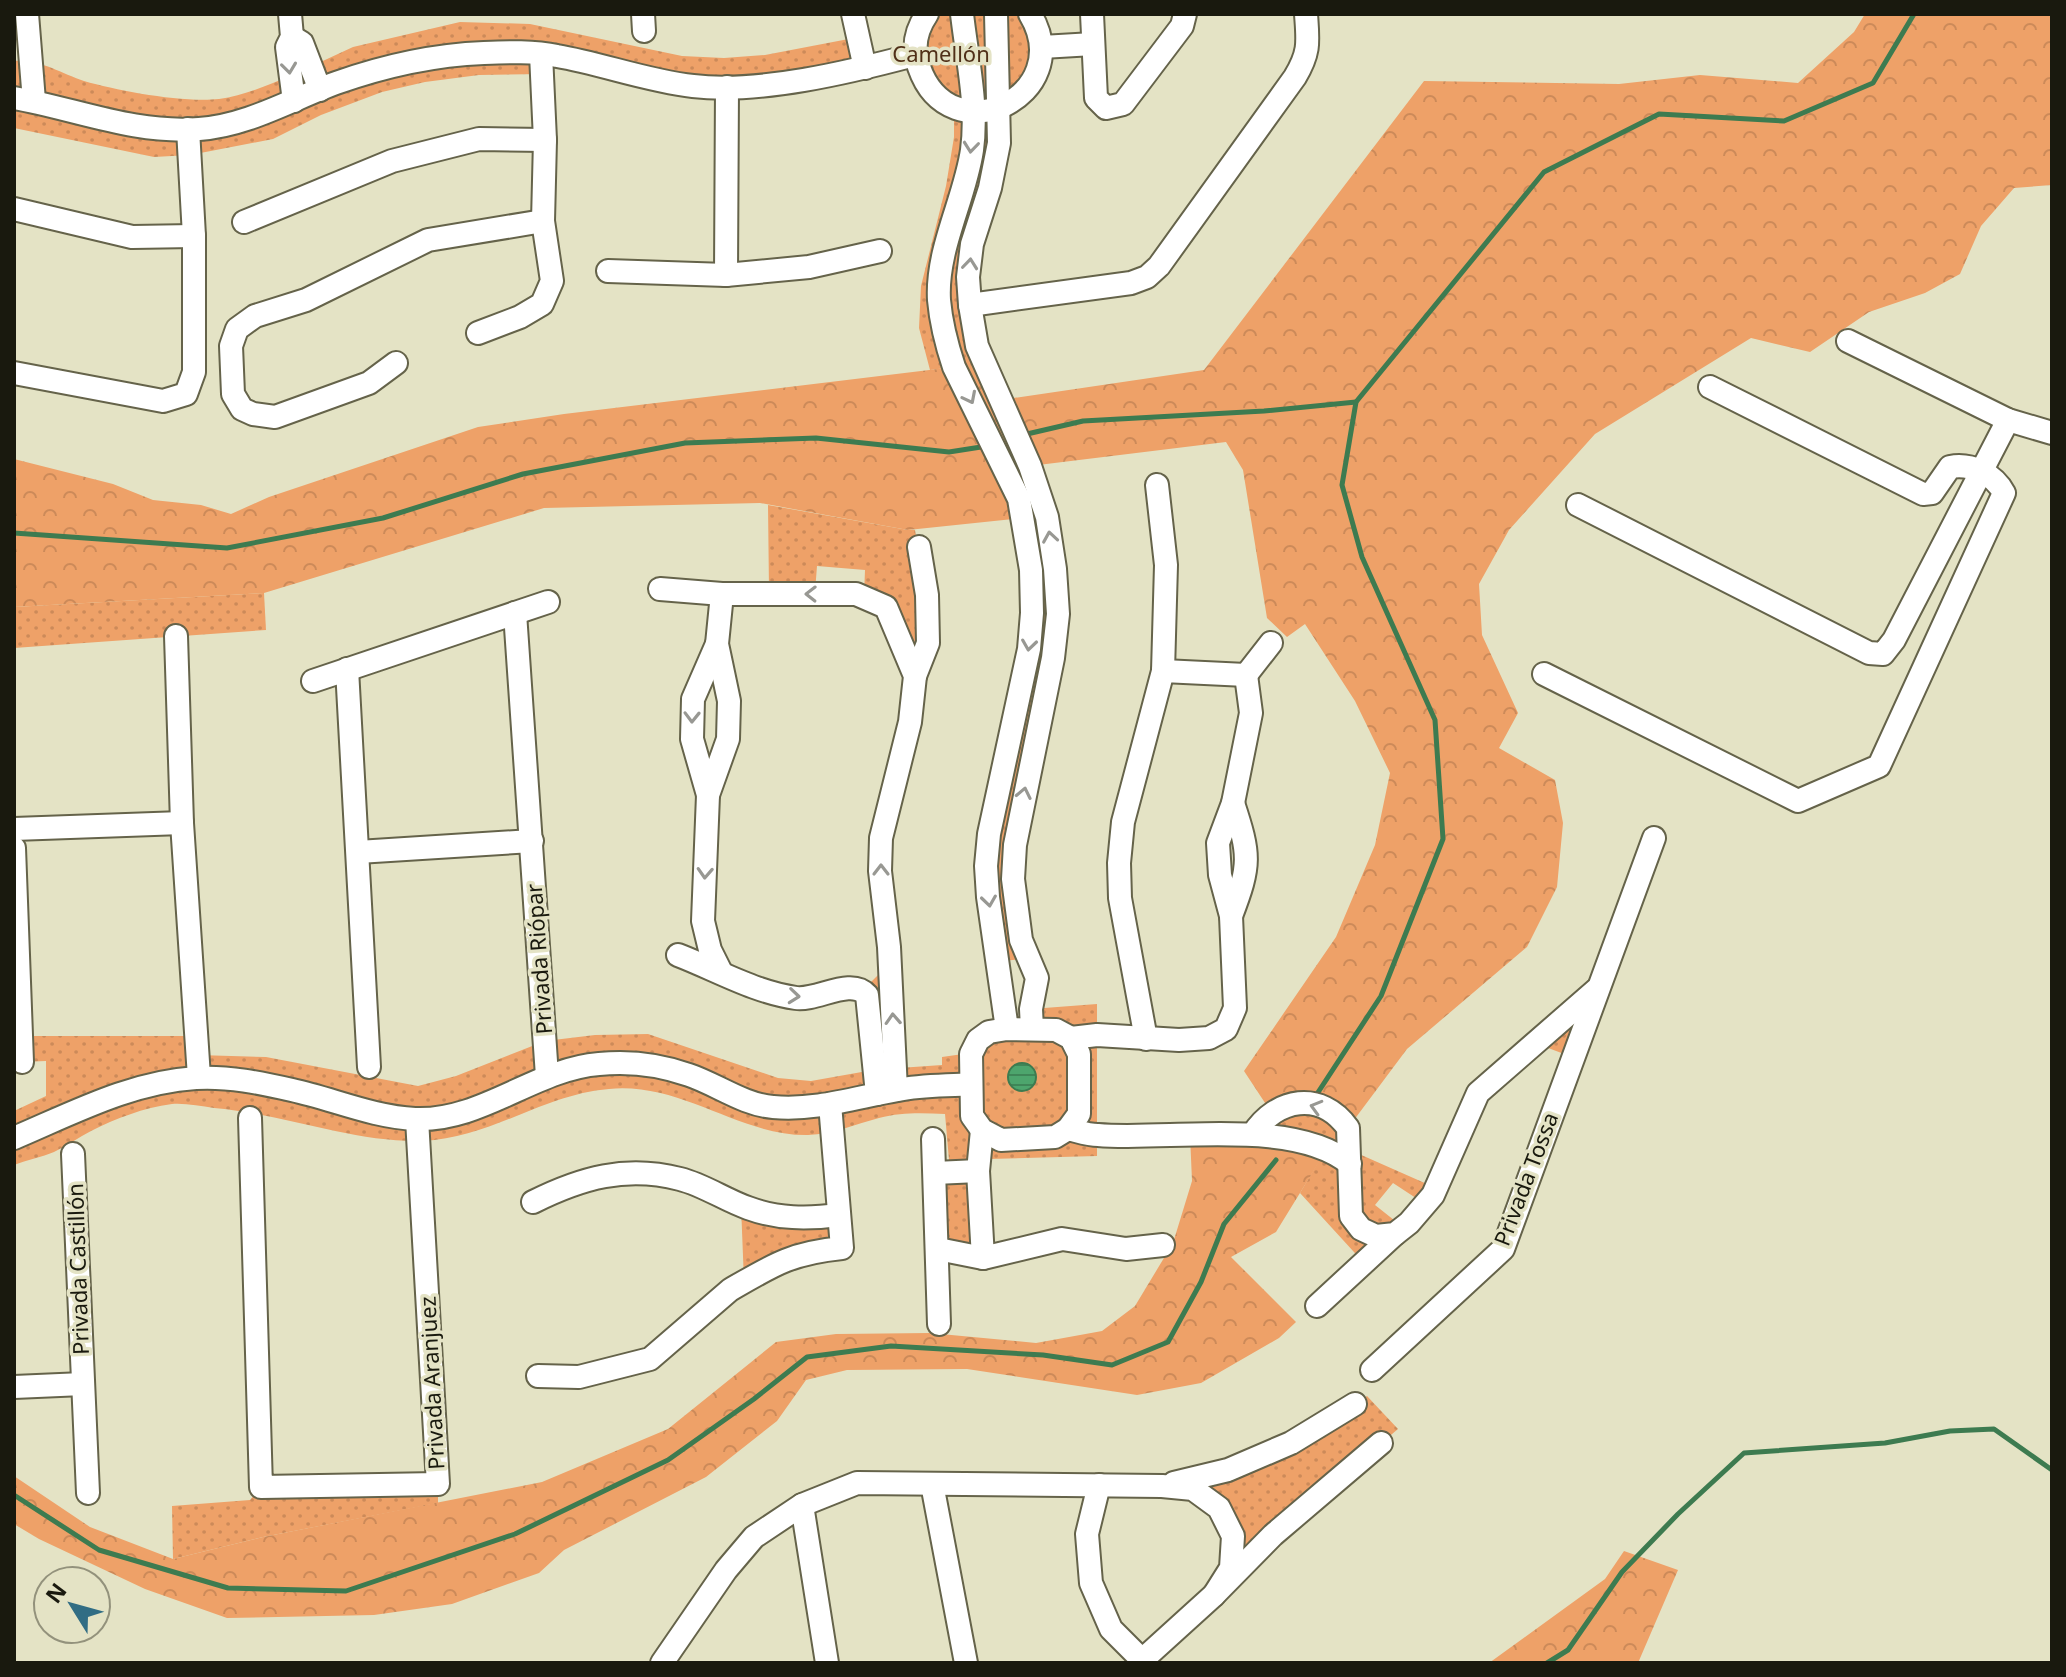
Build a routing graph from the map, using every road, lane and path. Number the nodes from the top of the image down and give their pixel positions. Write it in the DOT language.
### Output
graph roads {
  1 [pos="27,14"];
  2 [pos="853,14"];
  3 [pos="927,14"];
  4 [pos="962,14"];
  5 [pos="996,14"];
  6 [pos="1030,14"];
  7 [pos="1092,14"];
  8 [pos="1185,14"];
  9 [pos="1306,14"];
  10 [pos="291,25"];
  11 [pos="1093,44"];
  12 [pos="1042,47"];
  13 [pos="541,54"];
  14 [pos="914,55"];
  15 [pos="865,68"];
  16 [pos="727,87"];
  17 [pos="320,90"];
  18 [pos="24,100"];
  19 [pos="294,101"];
  20 [pos="999,109"];
  21 [pos="973,112"];
  22 [pos="188,129"];
  23 [pos="545,140"];
  24 [pos="14,209"];
  25 [pos="543,221"];
  26 [pos="244,222"];
  27 [pos="194,236"];
  28 [pos="880,251"];
  29 [pos="608,271"];
  30 [pos="726,275"];
  31 [pos="970,305"];
  32 [pos="478,333"];
  33 [pos="976,338"];
  34 [pos="1848,341"];
  35 [pos="947,345"];
  36 [pos="396,363"];
  37 [pos="14,373"];
  38 [pos="1710,387"];
  39 [pos="2008,420"];
  40 [pos="2052,433"];
  41 [pos="1983,471"];
  42 [pos="1157,485"];
  43 [pos="1578,505"];
  44 [pos="919,547"];
  45 [pos="660,589"];
  46 [pos="722,594"];
  47 [pos="548,602"];
  48 [pos="515,613"];
  49 [pos="176,636"];
  50 [pos="1271,643"];
  51 [pos="717,644"];
  52 [pos="347,669"];
  53 [pos="1163,671"];
  54 [pos="1544,674"];
  55 [pos="1246,675"];
  56 [pos="915,676"];
  57 [pos="313,681"];
  58 [pos="708,795"];
  59 [pos="182,823"];
  60 [pos="14,829"];
  61 [pos="1654,838"];
  62 [pos="532,841"];
  63 [pos="14,848"];
  64 [pos="358,852"];
  65 [pos="1021,939"];
  66 [pos="997,946"];
  67 [pos="889,947"];
  68 [pos="678,955"];
  69 [pos="721,972"];
  70 [pos="858,988"];
  71 [pos="1597,989"];
  72 [pos="1032,1019"];
  73 [pos="1007,1024"];
  74 [pos="1071,1038"];
  75 [pos="1146,1039"];
  76 [pos="22,1062"];
  77 [pos="369,1067"];
  78 [pos="547,1076"];
  79 [pos="199,1077"];
  80 [pos="971,1084"];
  81 [pos="887,1092"];
  82 [pos="830,1104"];
  83 [pos="250,1118"];
  84 [pos="417,1119"];
  85 [pos="1068,1129"];
  86 [pos="982,1130"];
  87 [pos="1253,1134"];
  88 [pos="14,1138"];
  89 [pos="933,1139"];
  90 [pos="73,1154"];
  91 [pos="1350,1164"];
  92 [pos="978,1171"];
  93 [pos="935,1173"];
  94 [pos="533,1202"];
  95 [pos="839,1215"];
  96 [pos="804,1219"];
  97 [pos="1395,1234"];
  98 [pos="1163,1245"];
  99 [pos="938,1249"];
  100 [pos="808,1252"];
  101 [pos="983,1258"];
  102 [pos="1317,1306"];
  103 [pos="939,1324"];
  104 [pos="1372,1370"];
  105 [pos="538,1376"];
  106 [pos="83,1384"];
  107 [pos="14,1387"];
  108 [pos="1355,1404"];
  109 [pos="1381,1443"];
  110 [pos="932,1484"];
  111 [pos="1099,1485"];
  112 [pos="1162,1486"];
  113 [pos="88,1493"];
  114 [pos="802,1505"];
  115 [pos="1214,1595"];
  116 [pos="1141,1662"];
  117 [pos="662,1663"];
  118 [pos="827,1663"];
  119 [pos="966,1663"];
  1 -- 18 [label="street"];
  2 -- 15 [label="street"];
  3 -- 14 [label="street"];
  4 -- 21 [label="street"];
  5 -- 20 [label="street"];
  6 -- 12 [label="street"];
  7 -- 11 [label="street"];
  8 -- 11 [label="street"];
  9 -- 31 [label="street"];
  10 -- 17 [label="street"];
  10 -- 19 [label="street, one-way"];
  11 -- 12 [label="street"];
  12 -- 20 [label="street"];
  13 -- 16 [label="street"];
  13 -- 17 [label="street"];
  13 -- 23 [label="street"];
  14 -- 15 [label="street"];
  14 -- 21 [label="street"];
  15 -- 16 [label="street"];
  16 -- 30 [label="street"];
  17 -- 19 [label="street"];
  18 -- 22 [label="street"];
  19 -- 22 [label="street"];
  20 -- 21 [label="street"];
  31 -- 20 [label="street, one-way"];
  21 -- 35 [label="street, one-way"];
  22 -- 27 [label="street"];
  23 -- 25 [label="street"];
  23 -- 26 [label="street"];
  24 -- 27 [label="street"];
  25 -- 32 [label="street"];
  25 -- 36 [label="street"];
  27 -- 37 [label="street"];
  28 -- 30 [label="street"];
  29 -- 30 [label="street"];
  31 -- 33 [label="street"];
  33 -- 35 [label="street"];
  65 -- 33 [label="street, one-way"];
  34 -- 39 [label="street"];
  35 -- 66 [label="street, one-way"];
  38 -- 41 [label="street"];
  39 -- 40 [label="street"];
  39 -- 41 [label="street"];
  41 -- 43 [label="street"];
  41 -- 54 [label="street"];
  42 -- 53 [label="street"];
  44 -- 56 [label="street"];
  45 -- 46 [label="street"];
  46 -- 51 [label="street"];
  56 -- 46 [label="street, one-way"];
  47 -- 48 [label="street"];
  48 -- 52 [label="street"];
  48 -- 62 [label="street, Privada Riópar"];
  49 -- 59 [label="street"];
  50 -- 55 [label="street"];
  51 -- 58 [label="street"];
  51 -- 58 [label="street, one-way"];
  52 -- 57 [label="street"];
  52 -- 64 [label="street"];
  53 -- 55 [label="street"];
  53 -- 75 [label="street"];
  55 -- 75 [label="street"];
  67 -- 56 [label="street, one-way"];
  58 -- 69 [label="street, one-way"];
  59 -- 60 [label="street"];
  59 -- 79 [label="street"];
  61 -- 71 [label="street, Privada Tossa"];
  62 -- 64 [label="street"];
  62 -- 78 [label="street, Privada Riópar"];
  63 -- 76 [label="street"];
  64 -- 77 [label="street"];
  65 -- 66 [label="street"];
  65 -- 72 [label="street"];
  66 -- 73 [label="street"];
  67 -- 70 [label="street"];
  81 -- 67 [label="street, one-way"];
  68 -- 69 [label="street"];
  69 -- 70 [label="street, one-way"];
  70 -- 81 [label="street"];
  71 -- 97 [label="street, Privada Tossa"];
  71 -- 104 [label="street, Privada Tossa"];
  72 -- 73 [label="street"];
  72 -- 74 [label="street"];
  73 -- 80 [label="street"];
  74 -- 75 [label="street"];
  74 -- 85 [label="street"];
  78 -- 82 [label="street"];
  78 -- 84 [label="street"];
  79 -- 84 [label="street"];
  79 -- 88 [label="street"];
  80 -- 81 [label="street"];
  80 -- 86 [label="street"];
  81 -- 82 [label="street"];
  82 -- 95 [label="street"];
  83 -- 84 [label="street, Privada Aranjuez"];
  85 -- 86 [label="street"];
  85 -- 87 [label="street"];
  86 -- 92 [label="street"];
  87 -- 91 [label="street"];
  91 -- 87 [label="street, one-way"];
  89 -- 93 [label="street"];
  90 -- 106 [label="street, Privada Castillón"];
  91 -- 97 [label="street"];
  92 -- 93 [label="street"];
  92 -- 101 [label="street"];
  93 -- 99 [label="street"];
  94 -- 96 [label="street"];
  95 -- 96 [label="street"];
  95 -- 100 [label="street"];
  96 -- 100 [label="street"];
  97 -- 102 [label="street, Privada Tossa"];
  98 -- 101 [label="street"];
  99 -- 101 [label="street"];
  99 -- 103 [label="street"];
  100 -- 105 [label="street"];
  106 -- 107 [label="street, Privada Castillón"];
  106 -- 113 [label="street, Privada Castillón"];
  108 -- 112 [label="street"];
  109 -- 115 [label="street"];
  110 -- 111 [label="street"];
  110 -- 114 [label="street"];
  110 -- 119 [label="street"];
  111 -- 112 [label="street"];
  111 -- 116 [label="street"];
  112 -- 115 [label="street"];
  114 -- 117 [label="street"];
  114 -- 118 [label="street"];
  115 -- 116 [label="street"];
}
